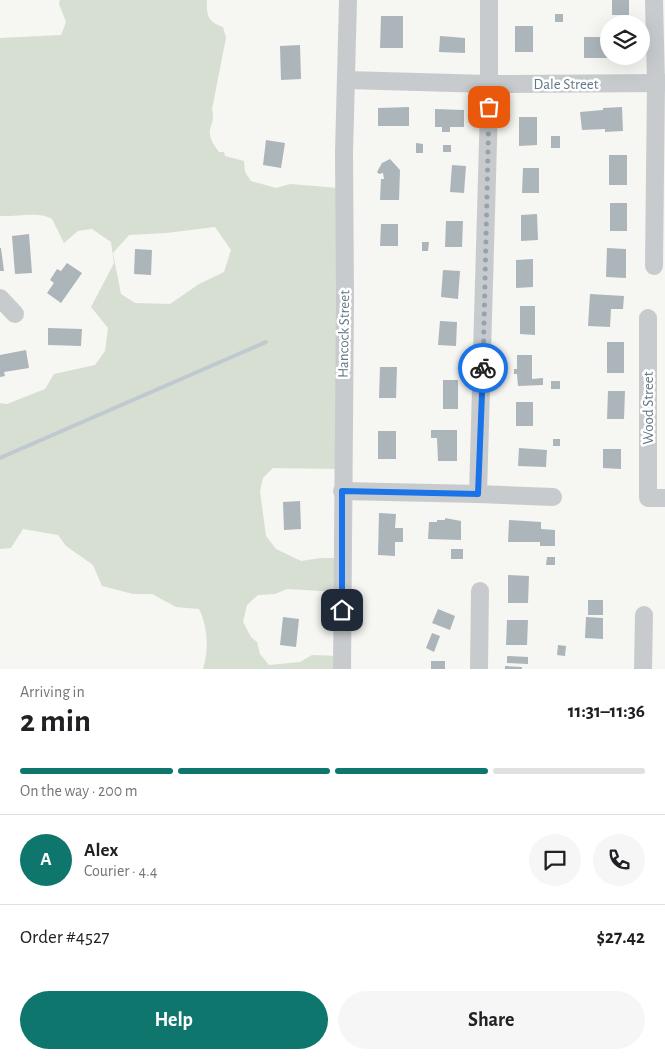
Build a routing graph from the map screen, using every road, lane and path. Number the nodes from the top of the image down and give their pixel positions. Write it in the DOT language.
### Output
graph roads {
  1 [pos="348,0"];
  2 [pos="489,0"];
  3 [pos="654,0"];
  4 [pos="347,80"];
  5 [pos="660,83"];
  6 [pos="489,84"];
  7 [pos="654,266"];
  8 [pos="0,298"];
  9 [pos="15,314"];
  10 [pos="648,318"];
  11 [pos="342,491"];
  12 [pos="478,494"];
  13 [pos="553,498"];
  14 [pos="657,498"];
  15 [pos="480,591"];
  16 [pos="644,615"];
  17 [pos="342,669"];
  18 [pos="479,669"];
  19 [pos="643,669"];
  1 -- 4 [label="street, Hancock Street"];
  2 -- 6 [label="street"];
  3 -- 5 [label="street"];
  4 -- 6 [label="street, Dale Street"];
  4 -- 11 [label="street, Hancock Street"];
  5 -- 6 [label="street, Dale Street"];
  5 -- 7 [label="street"];
  6 -- 12 [label="street"];
  8 -- 9 [label="street"];
  10 -- 14 [label="street, Wood Street"];
  11 -- 12 [label="street"];
  11 -- 17 [label="street, Hancock Street"];
  12 -- 13 [label="street"];
  15 -- 18 [label="street"];
  16 -- 19 [label="street"];
}
